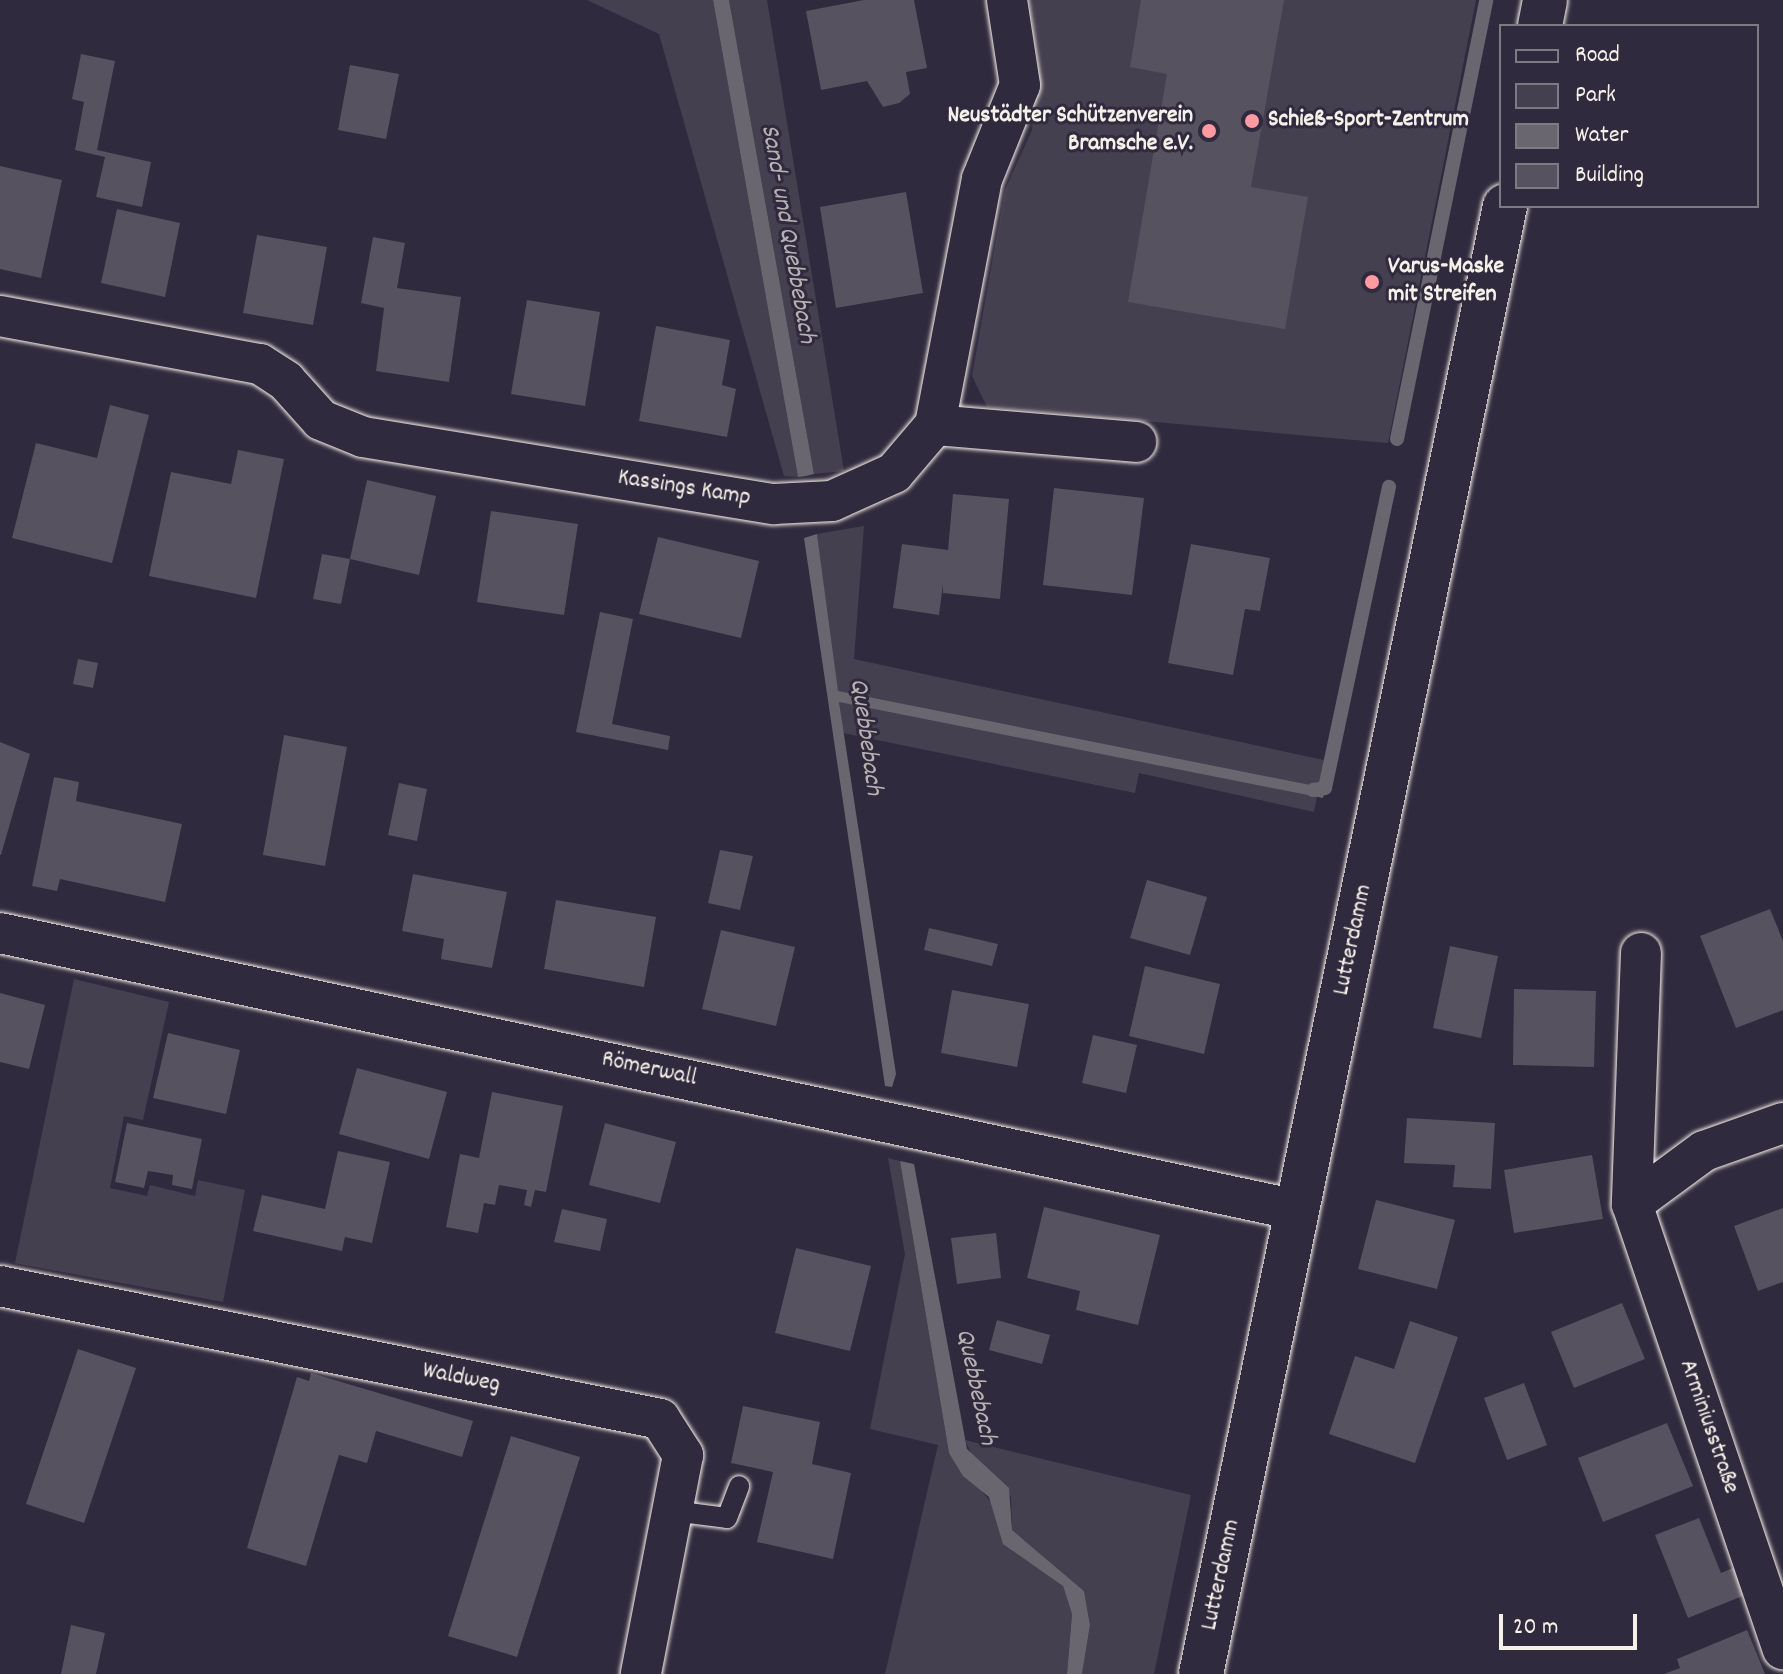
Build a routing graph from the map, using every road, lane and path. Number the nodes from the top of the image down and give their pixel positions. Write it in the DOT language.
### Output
graph roads {
  1 [pos="1007,0"];
  2 [pos="1545,0"];
  3 [pos="1540,24"];
  4 [pos="1505,208"];
  5 [pos="0,316"];
  6 [pos="935,425"];
  7 [pos="1136,442"];
  8 [pos="0,933"];
  9 [pos="1641,953"];
  10 [pos="1783,1123"];
  11 [pos="1632,1204"];
  12 [pos="1297,1210"];
  13 [pos="0,1286"];
  14 [pos="739,1486"];
  15 [pos="673,1511"];
  16 [pos="1783,1649"];
  17 [pos="641,1674"];
  18 [pos="1201,1674"];
  1 -- 6 [label="street, Kassings Kamp"];
  2 -- 3 [label="street"];
  4 -- 12 [label="street, Lutterdamm"];
  5 -- 6 [label="street, Kassings Kamp"];
  6 -- 7 [label="street"];
  8 -- 12 [label="street, Römerwall"];
  9 -- 11 [label="street, Arminiusstraße"];
  10 -- 11 [label="street"];
  11 -- 16 [label="street, Arminiusstraße"];
  12 -- 18 [label="street, Lutterdamm"];
  13 -- 15 [label="street, Waldweg"];
  14 -- 15 [label="lane"];
  15 -- 17 [label="street, Waldweg"];
}
